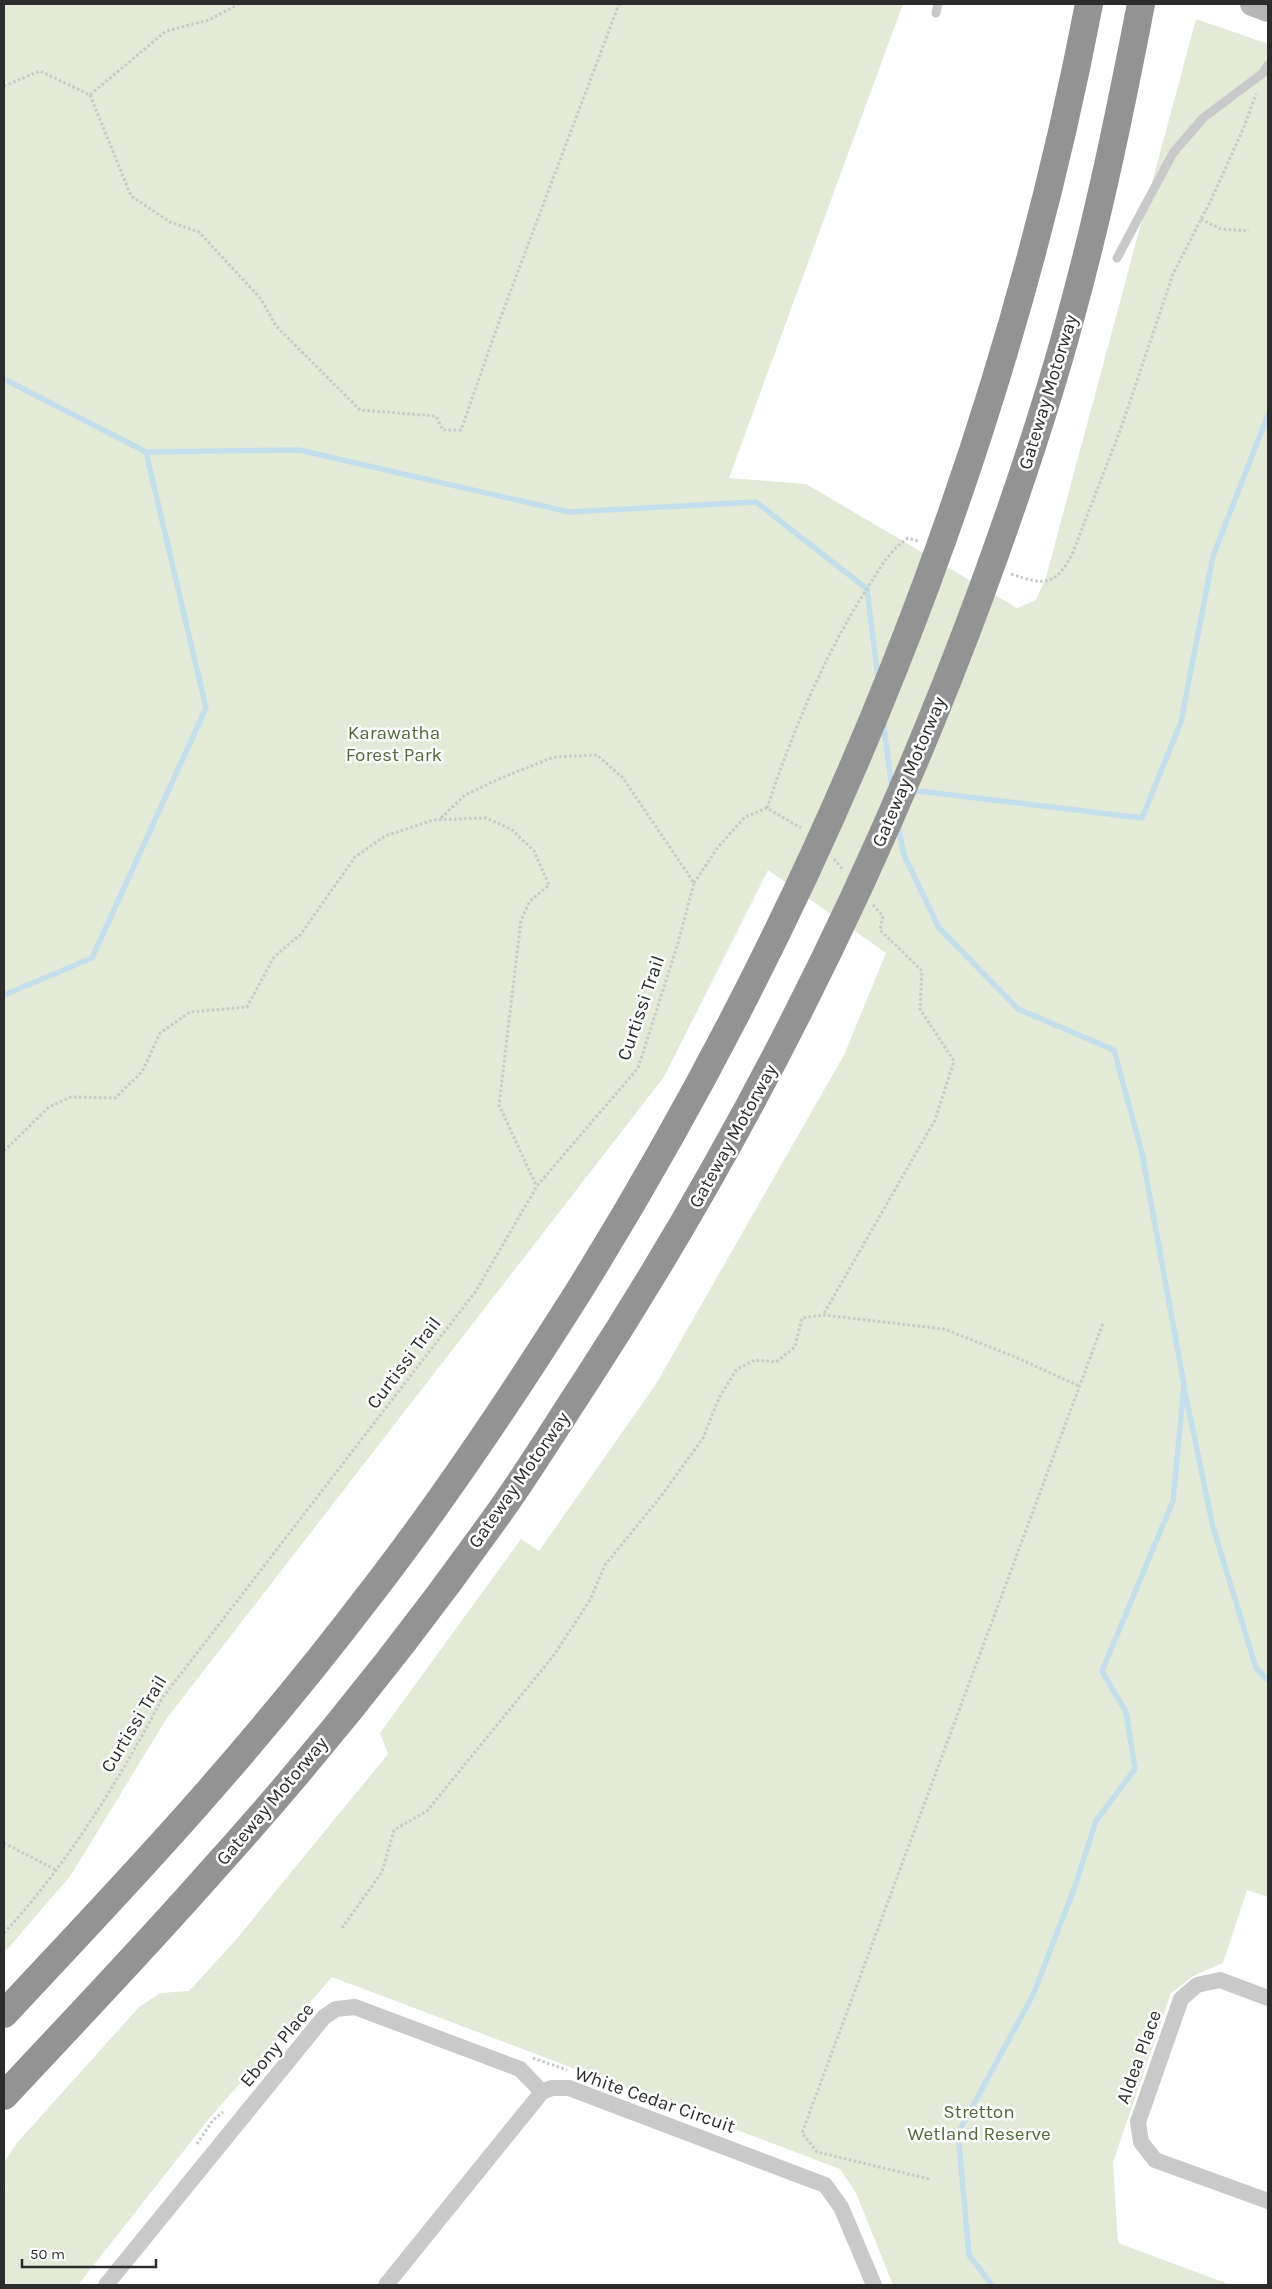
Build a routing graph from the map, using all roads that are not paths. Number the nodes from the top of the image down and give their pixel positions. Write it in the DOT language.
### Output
graph roads {
  1 [pos="938,4"];
  2 [pos="1252,4"];
  3 [pos="1088,8"];
  4 [pos="1268,10"];
  5 [pos="936,13"];
  6 [pos="1138,16"];
  7 [pos="1268,65"];
  8 [pos="1117,258"];
  9 [pos="1268,1998"];
  10 [pos="4,2014"];
  11 [pos="542,2092"];
  12 [pos="4,2096"];
  13 [pos="1268,2202"];
  14 [pos="106,2285"];
  15 [pos="386,2285"];
  16 [pos="874,2285"];
  1 -- 5 [label="lane"];
  2 -- 4 [label="street"];
  3 -- 10 [label="highway"];
  6 -- 12 [label="highway, Gateway Motorway"];
  7 -- 8 [label="lane"];
  9 -- 13 [label="street, Aldea Place"];
  11 -- 14 [label="street, Ebony Place"];
  11 -- 15 [label="street"];
  11 -- 16 [label="street, White Cedar Circuit"];
}
